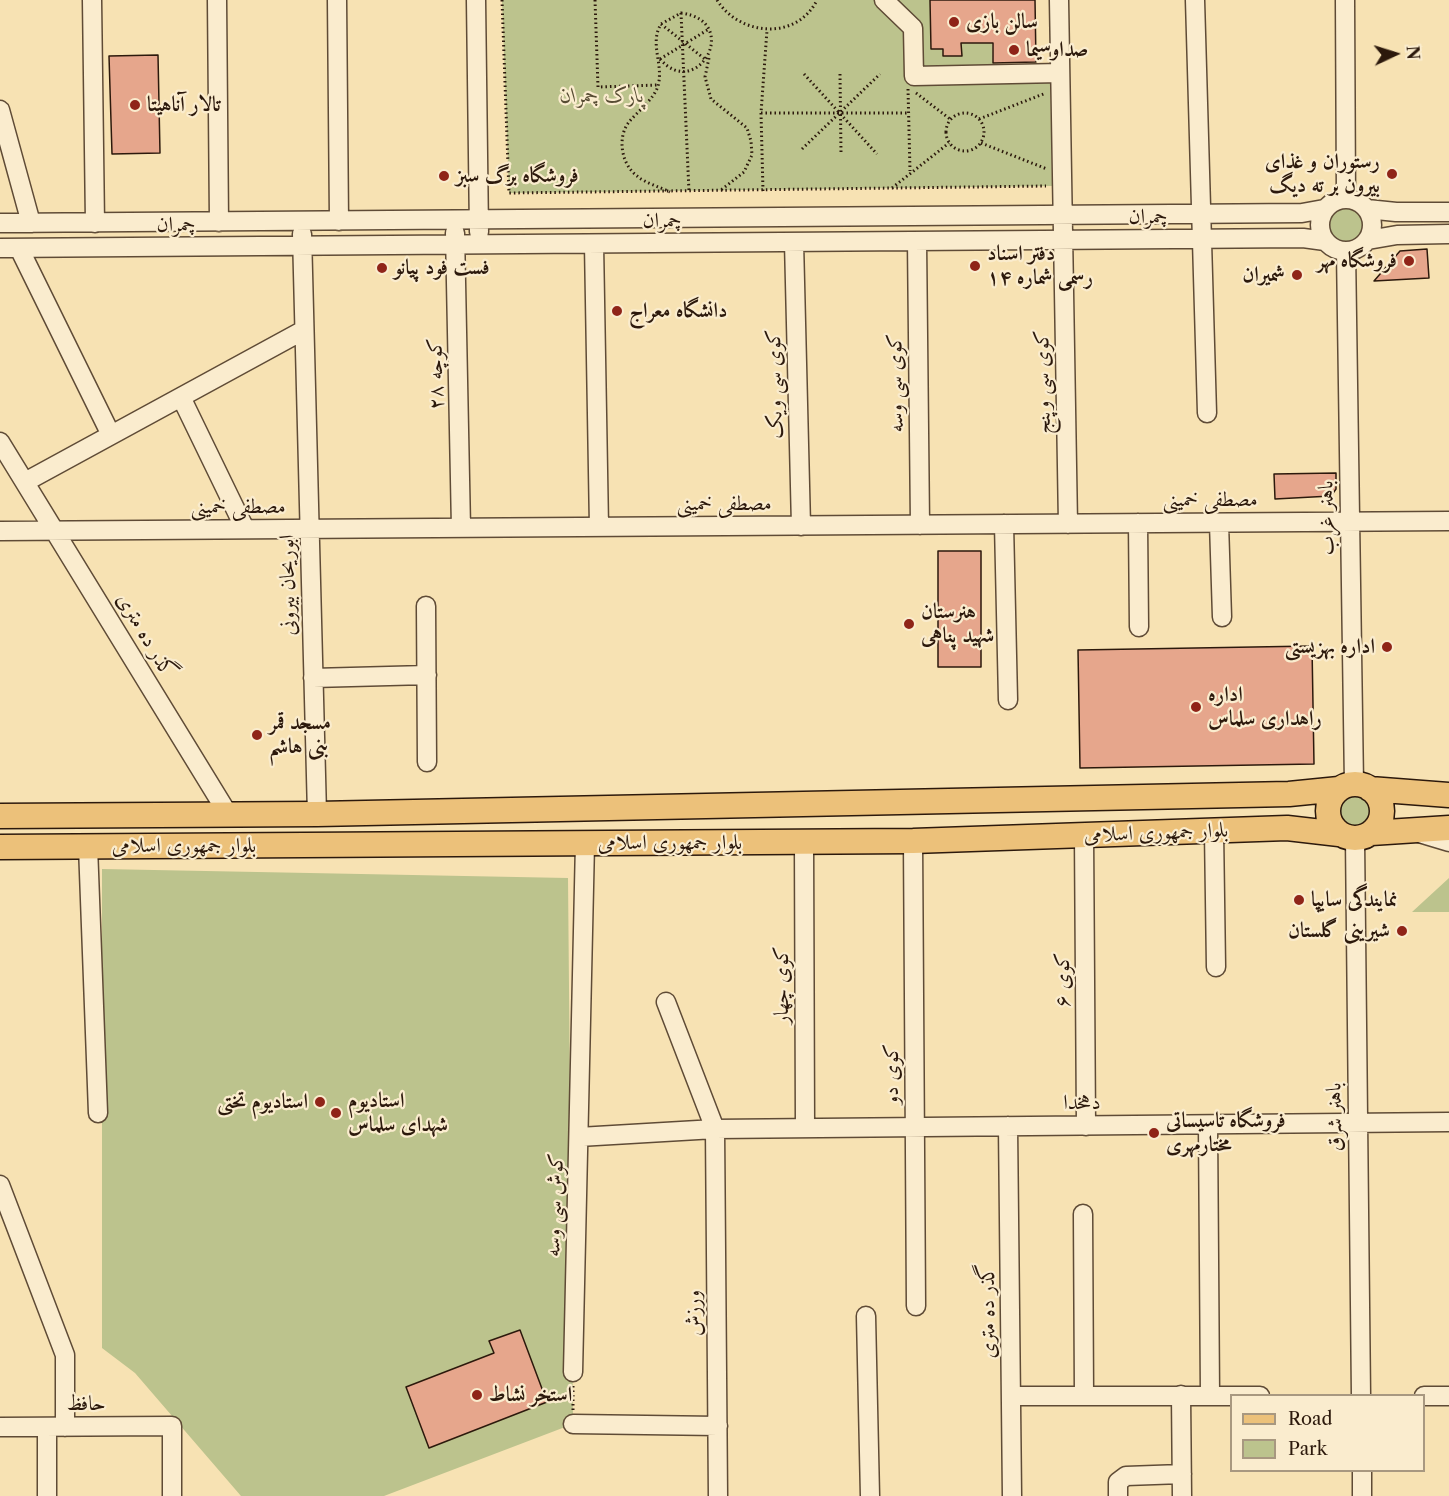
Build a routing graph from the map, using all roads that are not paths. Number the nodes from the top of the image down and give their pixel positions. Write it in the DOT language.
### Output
graph roads {
  1 [pos="92,0"];
  2 [pos="217,0"];
  3 [pos="337,0"];
  4 [pos="476,0"];
  5 [pos="884,0"];
  6 [pos="1059,0"];
  7 [pos="1196,0"];
  8 [pos="1345,0"];
  9 [pos="1055,73"];
  10 [pos="0,110"];
  11 [pos="1346,198"];
  12 [pos="1367,209"];
  13 [pos="1324,210"];
  14 [pos="1449,212"];
  15 [pos="1200,214"];
  16 [pos="1063,215"];
  17 [pos="455,220"];
  18 [pos="479,220"];
  19 [pos="302,221"];
  20 [pos="339,221"];
  21 [pos="219,222"];
  22 [pos="31,223"];
  23 [pos="95,223"];
  24 [pos="0,224"];
  25 [pos="1449,234"];
  26 [pos="1200,239"];
  27 [pos="1063,240"];
  28 [pos="1368,240"];
  29 [pos="917,241"];
  30 [pos="1325,241"];
  31 [pos="794,242"];
  32 [pos="480,244"];
  33 [pos="594,244"];
  34 [pos="456,245"];
  35 [pos="302,246"];
  36 [pos="0,248"];
  37 [pos="19,248"];
  38 [pos="1346,251"];
  39 [pos="304,330"];
  40 [pos="182,397"];
  41 [pos="1207,413"];
  42 [pos="111,435"];
  43 [pos="0,442"];
  44 [pos="24,482"];
  45 [pos="1449,521"];
  46 [pos="1350,522"];
  47 [pos="1219,523"];
  48 [pos="1004,524"];
  49 [pos="1068,524"];
  50 [pos="1138,524"];
  51 [pos="920,525"];
  52 [pos="801,526"];
  53 [pos="599,527"];
  54 [pos="461,528"];
  55 [pos="245,529"];
  56 [pos="310,529"];
  57 [pos="0,531"];
  58 [pos="54,531"];
  59 [pos="426,606"];
  60 [pos="1222,617"];
  61 [pos="1139,627"];
  62 [pos="427,675"];
  63 [pos="313,678"];
  64 [pos="1008,700"];
  65 [pos="427,762"];
  66 [pos="1449,782"];
  67 [pos="1354,787"];
  68 [pos="1416,792"];
  69 [pos="1449,795"];
  70 [pos="228,814"];
  71 [pos="317,814"];
  72 [pos="0,816"];
  73 [pos="1449,828"];
  74 [pos="1214,831"];
  75 [pos="1415,831"];
  76 [pos="1084,835"];
  77 [pos="1355,835"];
  78 [pos="913,841"];
  79 [pos="804,842"];
  80 [pos="1449,842"];
  81 [pos="585,843"];
  82 [pos="88,846"];
  83 [pos="0,847"];
  84 [pos="1216,967"];
  85 [pos="666,1002"];
  86 [pos="98,1113"];
  87 [pos="1449,1122"];
  88 [pos="1357,1123"];
  89 [pos="1208,1125"];
  90 [pos="1008,1126"];
  91 [pos="1086,1126"];
  92 [pos="915,1127"];
  93 [pos="805,1128"];
  94 [pos="715,1129"];
  95 [pos="579,1137"];
  96 [pos="0,1185"];
  97 [pos="1083,1214"];
  98 [pos="916,1306"];
  99 [pos="866,1316"];
  100 [pos="573,1372"];
  101 [pos="1361,1394"];
  102 [pos="1181,1395"];
  103 [pos="1210,1395"];
  104 [pos="1230,1395"];
  105 [pos="1011,1396"];
  106 [pos="1084,1396"];
  107 [pos="1425,1396"];
  108 [pos="1449,1396"];
  109 [pos="573,1424"];
  110 [pos="717,1426"];
  111 [pos="0,1427"];
  112 [pos="56,1427"];
  113 [pos="1362,1472"];
  114 [pos="1182,1474"];
  115 [pos="47,1496"];
  116 [pos="172,1496"];
  117 [pos="718,1496"];
  118 [pos="870,1496"];
  119 [pos="1012,1496"];
  120 [pos="1118,1496"];
  121 [pos="1182,1496"];
  122 [pos="1362,1496"];
  1 -- 23 [label="street"];
  2 -- 21 [label="street"];
  3 -- 20 [label="street"];
  4 -- 18 [label="street"];
  5 -- 9 [label="street"];
  6 -- 9 [label="street, کوی سی وپنج"];
  7 -- 15 [label="street"];
  8 -- 11 [label="street"];
  9 -- 16 [label="street, کوی سی وپنج"];
  10 -- 22 [label="street"];
  11 -- 12 [label="street"];
  11 -- 13 [label="street"];
  12 -- 14 [label="street"];
  12 -- 28 [label="street"];
  13 -- 15 [label="street, چمران"];
  13 -- 30 [label="street"];
  15 -- 16 [label="street, چمران"];
  15 -- 26 [label="street"];
  16 -- 18 [label="street, چمران"];
  16 -- 27 [label="street, کوی سی وپنج"];
  17 -- 18 [label="street, چمران"];
  17 -- 20 [label="street, چمران"];
  17 -- 34 [label="street, کوچه ۲۸"];
  18 -- 32 [label="street"];
  19 -- 20 [label="street, چمران"];
  19 -- 21 [label="street, چمران"];
  19 -- 35 [label="street, ابوریحان بیرونی"];
  21 -- 23 [label="street, چمران"];
  22 -- 23 [label="street, چمران"];
  22 -- 24 [label="street, چمران"];
  25 -- 28 [label="street"];
  26 -- 27 [label="street, چمران"];
  26 -- 30 [label="street, چمران"];
  26 -- 41 [label="street"];
  27 -- 29 [label="street, چمران"];
  27 -- 49 [label="street, کوی سی وپنج"];
  28 -- 38 [label="street"];
  29 -- 31 [label="street, چمران"];
  29 -- 51 [label="street, کوی سی وسه"];
  30 -- 38 [label="street"];
  31 -- 33 [label="street, چمران"];
  31 -- 52 [label="street, کوی سی ویک"];
  32 -- 33 [label="street, چمران"];
  32 -- 34 [label="street, چمران"];
  33 -- 53 [label="street"];
  34 -- 35 [label="street, چمران"];
  34 -- 54 [label="street, کوچه ۲۸"];
  35 -- 37 [label="street, چمران"];
  35 -- 39 [label="street, ابوریحان بیرونی"];
  36 -- 37 [label="street, چمران"];
  37 -- 42 [label="street"];
  38 -- 46 [label="street, باهنر غرب"];
  39 -- 40 [label="street"];
  39 -- 56 [label="street, ابوریحان بیرونی"];
  40 -- 42 [label="street"];
  40 -- 55 [label="street"];
  42 -- 44 [label="street"];
  43 -- 44 [label="street, گذر ده متری"];
  44 -- 58 [label="street, گذر ده متری"];
  45 -- 46 [label="street, مصطفی خمینی"];
  46 -- 47 [label="street, مصطفی خمینی"];
  46 -- 67 [label="street, باهنر غرب"];
  47 -- 50 [label="street, مصطفی خمینی"];
  47 -- 60 [label="street"];
  48 -- 49 [label="street, مصطفی خمینی"];
  48 -- 51 [label="street, مصطفی خمینی"];
  48 -- 64 [label="street"];
  49 -- 50 [label="street, مصطفی خمینی"];
  50 -- 61 [label="street"];
  51 -- 52 [label="street, مصطفی خمینی"];
  52 -- 53 [label="street, مصطفی خمینی"];
  53 -- 54 [label="street, مصطفی خمینی"];
  54 -- 56 [label="street, مصطفی خمینی"];
  55 -- 56 [label="street, مصطفی خمینی"];
  55 -- 58 [label="street, مصطفی خمینی"];
  56 -- 63 [label="street, ابوریحان بیرونی"];
  57 -- 58 [label="street, مصطفی خمینی"];
  58 -- 70 [label="street, گذر ده متری"];
  59 -- 62 [label="street"];
  62 -- 63 [label="street"];
  62 -- 65 [label="street"];
  63 -- 71 [label="street, ابوریحان بیرونی"];
  66 -- 68 [label="street"];
  67 -- 68 [label="main road, بلوار جمهوری اسلامی"];
  67 -- 71 [label="main road, بلوار جمهوری اسلامی"];
  67 -- 77 [label="main road"];
  67 -- 77 [label="main road"];
  68 -- 69 [label="main road, بلوار جمهوری اسلامی"];
  70 -- 71 [label="main road, بلوار جمهوری اسلامی"];
  70 -- 72 [label="main road, بلوار جمهوری اسلامی"];
  73 -- 75 [label="main road, بلوار جمهوری اسلامی"];
  74 -- 76 [label="main road, بلوار جمهوری اسلامی"];
  74 -- 77 [label="main road, بلوار جمهوری اسلامی"];
  74 -- 84 [label="street"];
  75 -- 77 [label="main road, بلوار جمهوری اسلامی"];
  75 -- 80 [label="street"];
  76 -- 78 [label="main road, بلوار جمهوری اسلامی"];
  76 -- 91 [label="street, کوی ۶"];
  77 -- 88 [label="street, باهنر شرق"];
  78 -- 79 [label="main road, بلوار جمهوری اسلامی"];
  78 -- 92 [label="street, کوی دو"];
  79 -- 81 [label="main road, بلوار جمهوری اسلامی"];
  79 -- 93 [label="street, کوی چهار"];
  81 -- 82 [label="main road, بلوار جمهوری اسلامی"];
  81 -- 95 [label="street, کوش سی وسه"];
  82 -- 83 [label="main road, بلوار جمهوری اسلامی"];
  82 -- 86 [label="street"];
  85 -- 94 [label="street"];
  87 -- 88 [label="street, دهخدا"];
  88 -- 89 [label="street, دهخدا"];
  88 -- 101 [label="street, باهنر شرق"];
  89 -- 91 [label="street, دهخدا"];
  89 -- 103 [label="street"];
  90 -- 91 [label="street, دهخدا"];
  90 -- 92 [label="street, دهخدا"];
  90 -- 105 [label="street, گذر ده متری"];
  92 -- 93 [label="street, دهخدا"];
  92 -- 98 [label="street, کوی دو"];
  93 -- 94 [label="street, دهخدا"];
  94 -- 95 [label="street"];
  94 -- 110 [label="street, ورزش"];
  95 -- 100 [label="street, کوش سی وسه"];
  96 -- 112 [label="street"];
  97 -- 106 [label="street"];
  99 -- 118 [label="street"];
  102 -- 103 [label="street"];
  102 -- 106 [label="street"];
  102 -- 114 [label="street"];
  103 -- 104 [label="street"];
  105 -- 106 [label="street"];
  105 -- 119 [label="street, گذر ده متری"];
  107 -- 108 [label="street"];
  109 -- 110 [label="street"];
  110 -- 117 [label="street, ورزش"];
  111 -- 112 [label="street, حافظ"];
  112 -- 115 [label="street"];
  112 -- 116 [label="street, حافظ"];
  113 -- 122 [label="street"];
  114 -- 120 [label="street"];
  114 -- 121 [label="street"];
}
